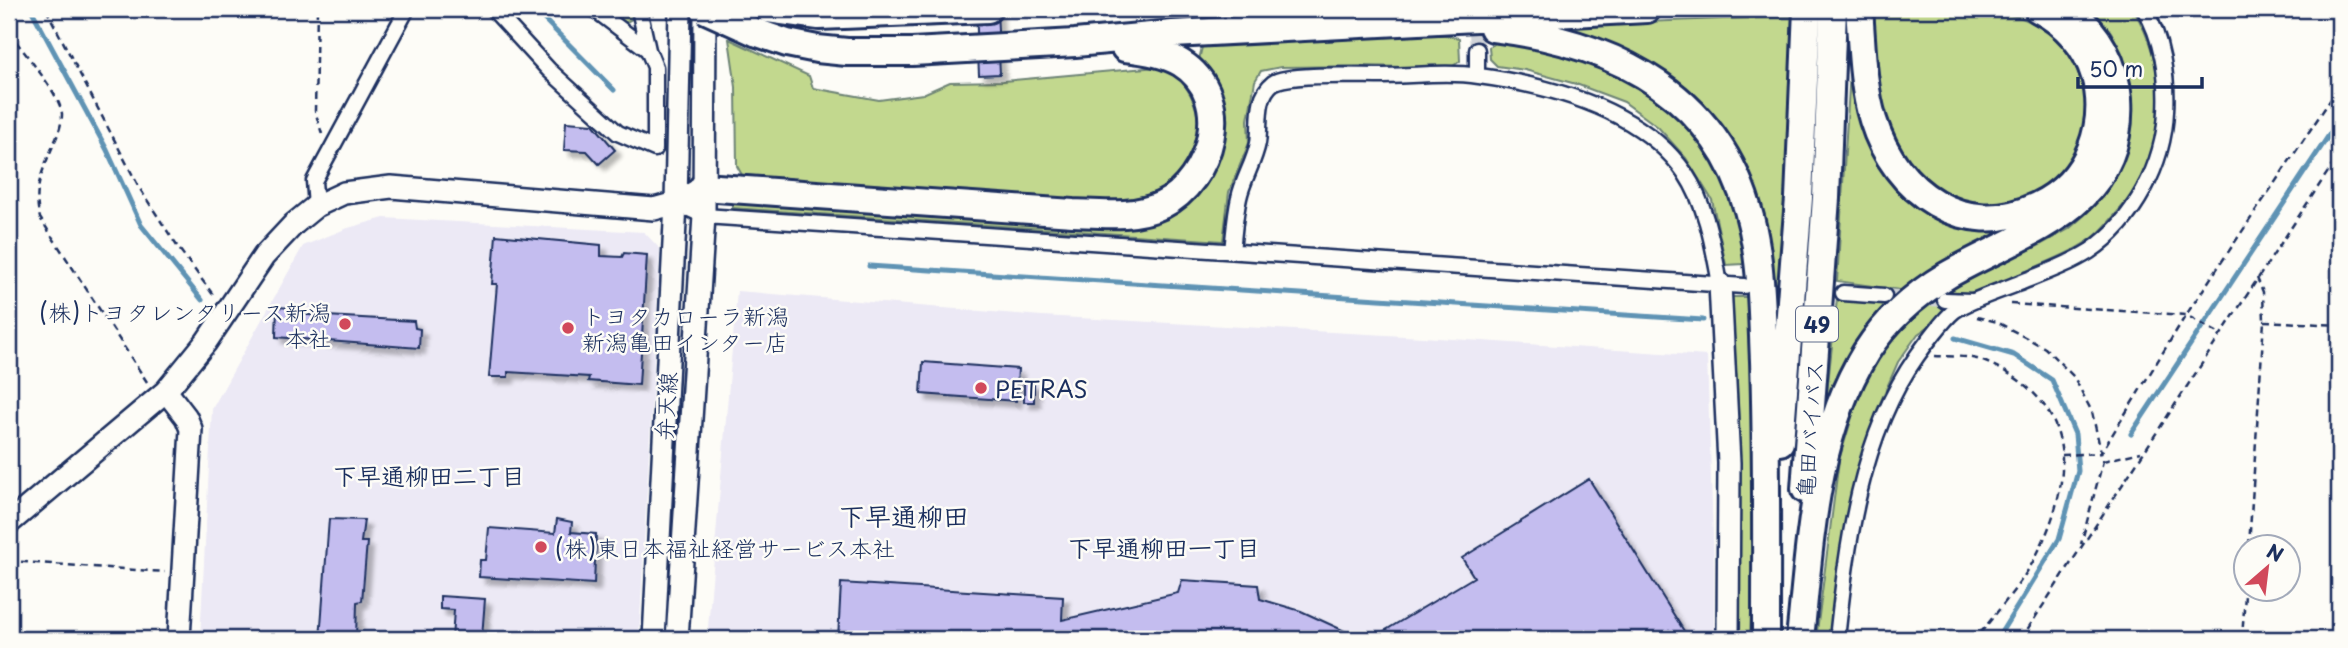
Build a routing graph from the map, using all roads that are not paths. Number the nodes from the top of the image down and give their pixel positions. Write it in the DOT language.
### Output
graph roads {
  1 [pos="407,9"];
  2 [pos="493,9"];
  3 [pos="594,9"];
  4 [pos="639,9"];
  5 [pos="680,9"];
  6 [pos="705,9"];
  7 [pos="768,9"];
  8 [pos="988,9"];
  9 [pos="1647,9"];
  10 [pos="1807,9"];
  11 [pos="1833,9"];
  12 [pos="1859,9"];
  13 [pos="2038,9"];
  14 [pos="2069,9"];
  15 [pos="2144,9"];
  16 [pos="1390,22"];
  17 [pos="1075,43"];
  18 [pos="648,50"];
  19 [pos="1477,50"];
  20 [pos="1477,75"];
  21 [pos="704,187"];
  22 [pos="676,203"];
  23 [pos="316,206"];
  24 [pos="704,216"];
  25 [pos="1232,251"];
  26 [pos="1720,284"];
  27 [pos="1744,286"];
  28 [pos="1843,293"];
  29 [pos="1884,296"];
  30 [pos="166,391"];
  31 [pos="9,523"];
  32 [pos="1765,635"];
  33 [pos="179,639"];
  34 [pos="654,639"];
  35 [pos="677,639"];
  36 [pos="1728,639"];
  37 [pos="1791,639"];
  38 [pos="1800,639"];
  39 [pos="1837,639"];
  1 -- 23 [label="street"];
  2 -- 18 [label="street"];
  3 -- 18 [label="street"];
  4 -- 18 [label="street"];
  5 -- 22 [label="street, 弁天線"];
  6 -- 17 [label="highway, bridge"];
  6 -- 21 [label="street, 弁天線"];
  7 -- 8 [label="highway"];
  9 -- 16 [label="highway"];
  10 -- 32 [label="highway, 亀田バイパス / 49"];
  11 -- 37 [label="highway, 亀田バイパス / 49"];
  12 -- 13 [label="highway"];
  14 -- 38 [label="highway"];
  15 -- 39 [label="street"];
  16 -- 17 [label="highway"];
  16 -- 32 [label="highway"];
  17 -- 21 [label="highway"];
  19 -- 20 [label="street"];
  20 -- 25 [label="street"];
  20 -- 26 [label="street"];
  21 -- 22 [label="street"];
  21 -- 24 [label="street, 弁天線"];
  22 -- 23 [label="street"];
  22 -- 24 [label="street"];
  22 -- 34 [label="street, 弁天線"];
  23 -- 30 [label="street"];
  24 -- 25 [label="street"];
  24 -- 35 [label="street, 弁天線"];
  25 -- 26 [label="street"];
  26 -- 27 [label="street"];
  26 -- 36 [label="street"];
  28 -- 29 [label="street"];
  30 -- 31 [label="street"];
  30 -- 33 [label="street"];
}
